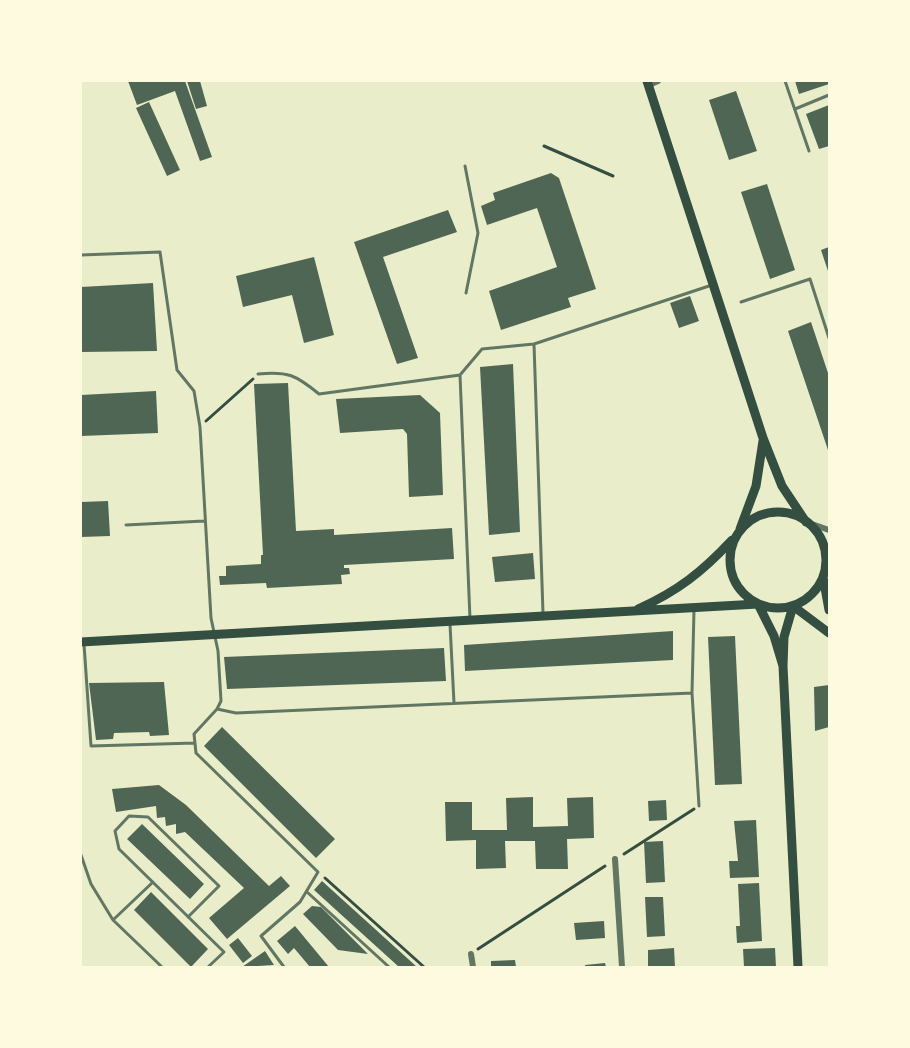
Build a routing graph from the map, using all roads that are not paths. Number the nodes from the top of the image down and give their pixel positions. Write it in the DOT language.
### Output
graph roads {
  1 [pos="785,81"];
  2 [pos="652,82"];
  3 [pos="829,95"];
  4 [pos="795,109"];
  5 [pos="809,151"];
  6 [pos="465,166"];
  7 [pos="81,255"];
  8 [pos="713,284"];
  9 [pos="466,293"];
  10 [pos="741,302"];
  11 [pos="829,338"];
  12 [pos="534,344"];
  13 [pos="258,374"];
  14 [pos="460,375"];
  15 [pos="763,438"];
  16 [pos="204,521"];
  17 [pos="806,522"];
  18 [pos="126,525"];
  19 [pos="829,530"];
  20 [pos="738,533"];
  21 [pos="829,563"];
  22 [pos="823,575"];
  23 [pos="758,604"];
  24 [pos="793,606"];
  25 [pos="695,608"];
  26 [pos="829,610"];
  27 [pos="633,611"];
  28 [pos="543,618"];
  29 [pos="470,621"];
  30 [pos="450,622"];
  31 [pos="829,633"];
  32 [pos="216,635"];
  33 [pos="82,642"];
  34 [pos="783,666"];
  35 [pos="692,693"];
  36 [pos="454,703"];
  37 [pos="217,709"];
  38 [pos="195,743"];
  39 [pos="699,806"];
  40 [pos="81,855"];
  41 [pos="615,859"];
  42 [pos="153,882"];
  43 [pos="307,892"];
  44 [pos="188,917"];
  45 [pos="113,920"];
  46 [pos="471,954"];
  47 [pos="162,967"];
  48 [pos="208,967"];
  49 [pos="284,967"];
  50 [pos="389,967"];
  51 [pos="473,967"];
  52 [pos="622,967"];
  53 [pos="798,967"];
  1 -- 4 [label="lane"];
  2 -- 8 [label="main road"];
  3 -- 4 [label="lane"];
  4 -- 5 [label="lane"];
  6 -- 9 [label="lane"];
  7 -- 16 [label="lane"];
  8 -- 12 [label="lane"];
  8 -- 15 [label="main road"];
  10 -- 11 [label="lane"];
  12 -- 14 [label="lane"];
  12 -- 28 [label="lane"];
  13 -- 14 [label="lane"];
  14 -- 29 [label="lane"];
  15 -- 17 [label="main road"];
  15 -- 20 [label="main road"];
  16 -- 18 [label="lane"];
  16 -- 32 [label="lane"];
  17 -- 19 [label="street"];
  17 -- 20 [label="main road"];
  17 -- 22 [label="main road"];
  20 -- 23 [label="main road"];
  20 -- 27 [label="main road"];
  21 -- 22 [label="street"];
  22 -- 24 [label="main road"];
  22 -- 26 [label="main road"];
  23 -- 24 [label="main road"];
  23 -- 25 [label="main road"];
  23 -- 34 [label="main road"];
  24 -- 31 [label="main road"];
  24 -- 34 [label="main road"];
  25 -- 27 [label="main road"];
  25 -- 35 [label="lane"];
  27 -- 28 [label="main road"];
  28 -- 29 [label="main road"];
  29 -- 30 [label="main road"];
  30 -- 32 [label="main road"];
  30 -- 36 [label="lane"];
  32 -- 33 [label="main road"];
  32 -- 37 [label="lane"];
  33 -- 38 [label="lane"];
  34 -- 53 [label="main road"];
  35 -- 36 [label="lane"];
  35 -- 39 [label="lane"];
  36 -- 37 [label="lane"];
  37 -- 38 [label="lane"];
  38 -- 43 [label="lane"];
  40 -- 45 [label="lane"];
  41 -- 52 [label="street"];
  42 -- 44 [label="lane"];
  42 -- 44 [label="lane"];
  42 -- 45 [label="lane"];
  43 -- 49 [label="lane"];
  43 -- 50 [label="lane"];
  44 -- 48 [label="lane"];
  45 -- 47 [label="lane"];
  46 -- 51 [label="street"];
}
